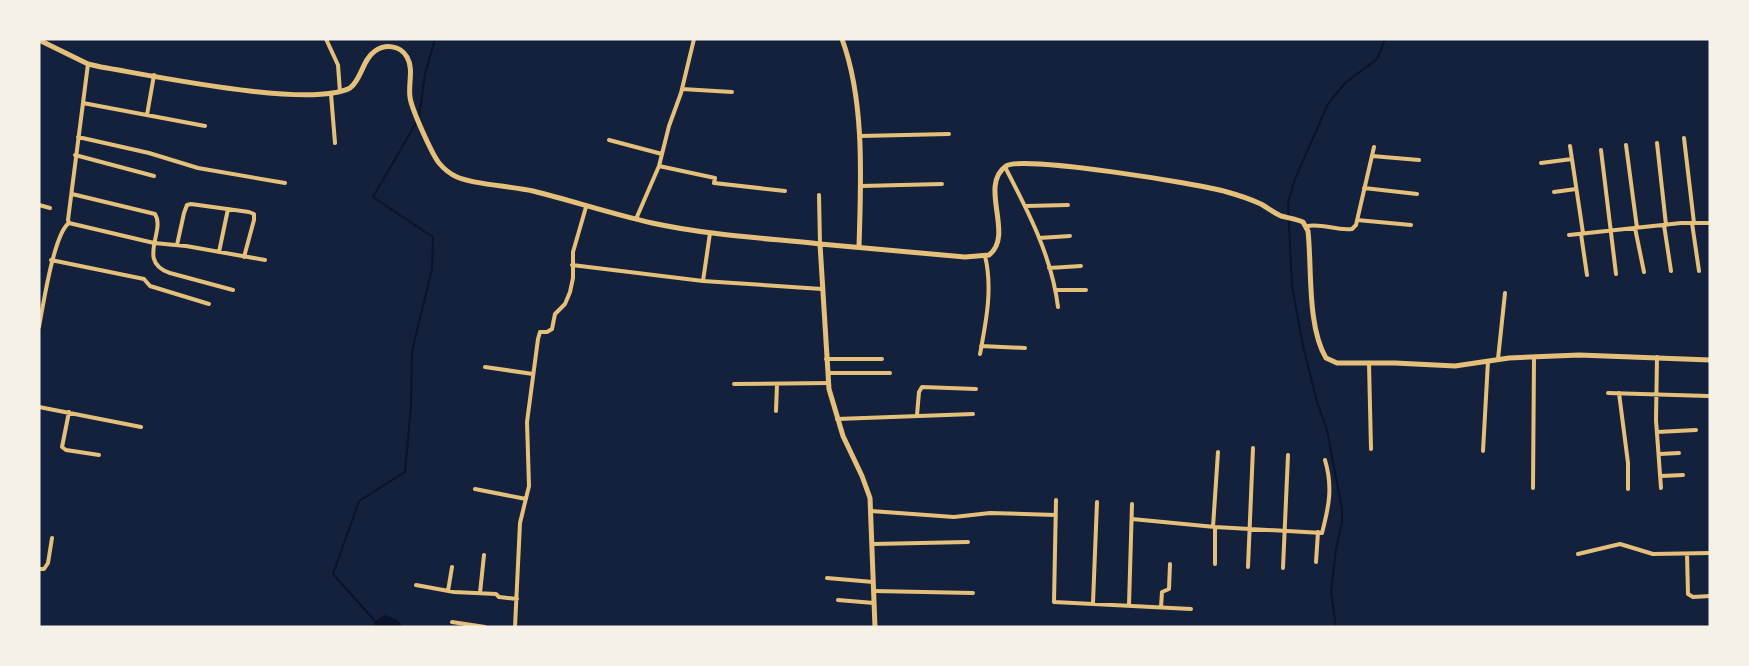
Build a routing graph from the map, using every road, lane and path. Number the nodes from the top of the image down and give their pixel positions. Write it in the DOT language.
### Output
graph roads {
  1 [pos="326,39"];
  2 [pos="694,39"];
  3 [pos="842,39"];
  4 [pos="39,40"];
  5 [pos="88,64"];
  6 [pos="154,75"];
  7 [pos="682,89"];
  8 [pos="340,92"];
  9 [pos="732,92"];
  10 [pos="332,94"];
  11 [pos="83,103"];
  12 [pos="147,115"];
  13 [pos="205,126"];
  14 [pos="949,134"];
  15 [pos="858,136"];
  16 [pos="78,137"];
  17 [pos="1684,138"];
  18 [pos="609,140"];
  19 [pos="335,143"];
  20 [pos="1657,143"];
  21 [pos="1626,145"];
  22 [pos="1570,146"];
  23 [pos="1374,147"];
  24 [pos="1600,150"];
  25 [pos="662,154"];
  26 [pos="75,155"];
  27 [pos="1372,156"];
  28 [pos="1572,159"];
  29 [pos="1419,160"];
  30 [pos="1541,163"];
  31 [pos="659,166"];
  32 [pos="1005,166"];
  33 [pos="154,176"];
  34 [pos="285,183"];
  35 [pos="942,184"];
  36 [pos="861,186"];
  37 [pos="1364,188"];
  38 [pos="1576,189"];
  39 [pos="785,191"];
  40 [pos="1554,192"];
  41 [pos="72,194"];
  42 [pos="1417,194"];
  43 [pos="819,195"];
  44 [pos="39,205"];
  45 [pos="1068,205"];
  46 [pos="1025,206"];
  47 [pos="50,207"];
  48 [pos="586,207"];
  49 [pos="228,209"];
  50 [pos="636,219"];
  51 [pos="1357,220"];
  52 [pos="69,223"];
  53 [pos="1693,223"];
  54 [pos="1710,224"];
  55 [pos="1411,225"];
  56 [pos="1665,225"];
  57 [pos="1307,226"];
  58 [pos="1636,228"];
  59 [pos="1610,231"];
  60 [pos="710,232"];
  61 [pos="1582,234"];
  62 [pos="1569,235"];
  63 [pos="1070,236"];
  64 [pos="1039,238"];
  65 [pos="154,243"];
  66 [pos="819,244"];
  67 [pos="177,245"];
  68 [pos="860,247"];
  69 [pos="219,252"];
  70 [pos="985,256"];
  71 [pos="244,257"];
  72 [pos="51,260"];
  73 [pos="265,260"];
  74 [pos="572,265"];
  75 [pos="1082,266"];
  76 [pos="1049,268"];
  77 [pos="1671,271"];
  78 [pos="1699,271"];
  79 [pos="1644,272"];
  80 [pos="1616,274"];
  81 [pos="1587,275"];
  82 [pos="703,281"];
  83 [pos="822,289"];
  84 [pos="232,290"];
  85 [pos="1056,290"];
  86 [pos="1086,290"];
  87 [pos="1505,293"];
  88 [pos="209,304"];
  89 [pos="1058,307"];
  90 [pos="39,327"];
  91 [pos="981,346"];
  92 [pos="1025,348"];
  93 [pos="980,354"];
  94 [pos="1534,357"];
  95 [pos="1657,357"];
  96 [pos="826,359"];
  97 [pos="882,359"];
  98 [pos="1498,359"];
  99 [pos="1488,360"];
  100 [pos="1710,360"];
  101 [pos="1369,363"];
  102 [pos="485,367"];
  103 [pos="828,373"];
  104 [pos="890,373"];
  105 [pos="533,374"];
  106 [pos="829,383"];
  107 [pos="734,384"];
  108 [pos="777,384"];
  109 [pos="976,389"];
  110 [pos="1608,393"];
  111 [pos="1619,393"];
  112 [pos="1655,394"];
  113 [pos="1708,396"];
  114 [pos="39,407"];
  115 [pos="776,411"];
  116 [pos="69,412"];
  117 [pos="973,414"];
  118 [pos="917,415"];
  119 [pos="837,419"];
  120 [pos="141,427"];
  121 [pos="1696,430"];
  122 [pos="1657,432"];
  123 [pos="1253,448"];
  124 [pos="1371,448"];
  125 [pos="1483,451"];
  126 [pos="1218,452"];
  127 [pos="1679,453"];
  128 [pos="1659,454"];
  129 [pos="99,455"];
  130 [pos="1288,455"];
  131 [pos="1324,460"];
  132 [pos="1683,475"];
  133 [pos="1661,476"];
  134 [pos="1533,488"];
  135 [pos="1661,488"];
  136 [pos="476,489"];
  137 [pos="1628,489"];
  138 [pos="526,499"];
  139 [pos="1056,500"];
  140 [pos="1098,502"];
  141 [pos="1132,504"];
  142 [pos="871,511"];
  143 [pos="1056,515"];
  144 [pos="1132,519"];
  145 [pos="1214,527"];
  146 [pos="1250,529"];
  147 [pos="1284,531"];
  148 [pos="1318,532"];
  149 [pos="52,538"];
  150 [pos="968,542"];
  151 [pos="873,544"];
  152 [pos="1710,553"];
  153 [pos="1578,554"];
  154 [pos="1687,554"];
  155 [pos="484,555"];
  156 [pos="1316,562"];
  157 [pos="1170,564"];
  158 [pos="1215,564"];
  159 [pos="452,567"];
  160 [pos="1248,567"];
  161 [pos="1283,568"];
  162 [pos="39,569"];
  163 [pos="827,578"];
  164 [pos="874,582"];
  165 [pos="416,585"];
  166 [pos="448,591"];
  167 [pos="874,591"];
  168 [pos="480,593"];
  169 [pos="974,593"];
  170 [pos="1710,596"];
  171 [pos="517,599"];
  172 [pos="838,600"];
  173 [pos="874,603"];
  174 [pos="1093,603"];
  175 [pos="1129,605"];
  176 [pos="1161,607"];
  177 [pos="1191,609"];
  178 [pos="452,622"];
  179 [pos="485,627"];
  180 [pos="515,627"];
  181 [pos="876,627"];
  1 -- 8 [label="street"];
  2 -- 7 [label="street"];
  3 -- 15 [label="street"];
  4 -- 5 [label="street"];
  5 -- 6 [label="street"];
  5 -- 11 [label="street"];
  6 -- 10 [label="street"];
  6 -- 12 [label="street"];
  7 -- 9 [label="street"];
  7 -- 25 [label="street"];
  8 -- 10 [label="street"];
  8 -- 48 [label="street"];
  10 -- 19 [label="street"];
  11 -- 12 [label="street"];
  11 -- 16 [label="street"];
  12 -- 13 [label="street"];
  14 -- 15 [label="street"];
  15 -- 36 [label="street"];
  16 -- 26 [label="street"];
  16 -- 34 [label="street"];
  17 -- 53 [label="street"];
  18 -- 25 [label="street"];
  20 -- 56 [label="street"];
  21 -- 58 [label="street"];
  22 -- 28 [label="street"];
  23 -- 27 [label="street"];
  24 -- 59 [label="street"];
  25 -- 31 [label="street"];
  26 -- 33 [label="street"];
  26 -- 41 [label="street"];
  27 -- 29 [label="street"];
  27 -- 37 [label="street"];
  28 -- 30 [label="street"];
  28 -- 38 [label="street"];
  31 -- 39 [label="street"];
  31 -- 50 [label="street"];
  32 -- 46 [label="street"];
  32 -- 57 [label="street"];
  32 -- 70 [label="street"];
  35 -- 36 [label="street"];
  36 -- 68 [label="street"];
  37 -- 42 [label="street"];
  37 -- 51 [label="street"];
  38 -- 40 [label="street"];
  38 -- 61 [label="street"];
  41 -- 52 [label="street"];
  41 -- 65 [label="street"];
  43 -- 66 [label="street"];
  44 -- 47 [label="street"];
  45 -- 46 [label="street"];
  46 -- 64 [label="street"];
  48 -- 50 [label="street"];
  48 -- 74 [label="street"];
  49 -- 67 [label="street"];
  49 -- 69 [label="street"];
  49 -- 71 [label="street"];
  50 -- 60 [label="street"];
  51 -- 55 [label="street"];
  51 -- 57 [label="street"];
  52 -- 65 [label="street"];
  52 -- 72 [label="street"];
  53 -- 54 [label="street"];
  53 -- 56 [label="street"];
  53 -- 78 [label="street"];
  56 -- 58 [label="street"];
  56 -- 77 [label="street"];
  57 -- 101 [label="street"];
  58 -- 59 [label="street"];
  58 -- 79 [label="street"];
  59 -- 61 [label="street"];
  59 -- 80 [label="street"];
  60 -- 66 [label="street"];
  60 -- 82 [label="street"];
  61 -- 62 [label="street"];
  61 -- 81 [label="street"];
  63 -- 64 [label="street"];
  64 -- 76 [label="street"];
  65 -- 67 [label="street"];
  65 -- 84 [label="street"];
  66 -- 68 [label="street"];
  66 -- 83 [label="street"];
  67 -- 69 [label="street"];
  68 -- 70 [label="street"];
  69 -- 71 [label="street"];
  70 -- 91 [label="street"];
  71 -- 73 [label="street"];
  72 -- 88 [label="street"];
  72 -- 90 [label="street"];
  74 -- 82 [label="street"];
  74 -- 105 [label="street"];
  75 -- 76 [label="street"];
  76 -- 85 [label="street"];
  82 -- 83 [label="street"];
  83 -- 96 [label="street"];
  85 -- 86 [label="street"];
  85 -- 89 [label="street"];
  87 -- 98 [label="street"];
  91 -- 92 [label="street"];
  91 -- 93 [label="street"];
  94 -- 95 [label="street"];
  94 -- 98 [label="street"];
  94 -- 134 [label="street"];
  95 -- 100 [label="street"];
  95 -- 112 [label="street"];
  96 -- 97 [label="street"];
  96 -- 103 [label="street"];
  98 -- 99 [label="street"];
  99 -- 101 [label="street"];
  99 -- 125 [label="street"];
  101 -- 124 [label="street"];
  102 -- 105 [label="street"];
  103 -- 104 [label="street"];
  103 -- 106 [label="street"];
  105 -- 138 [label="street"];
  106 -- 108 [label="street"];
  106 -- 119 [label="street"];
  107 -- 108 [label="street"];
  108 -- 115 [label="street"];
  109 -- 118 [label="street"];
  110 -- 111 [label="street"];
  111 -- 112 [label="street"];
  111 -- 137 [label="street"];
  112 -- 113 [label="street"];
  112 -- 122 [label="street"];
  114 -- 116 [label="street"];
  116 -- 120 [label="street"];
  116 -- 129 [label="street"];
  117 -- 118 [label="street"];
  118 -- 119 [label="street"];
  119 -- 142 [label="street"];
  121 -- 122 [label="street"];
  122 -- 128 [label="street"];
  123 -- 146 [label="street"];
  126 -- 145 [label="street"];
  127 -- 128 [label="street"];
  128 -- 133 [label="street"];
  130 -- 147 [label="street"];
  131 -- 148 [label="street"];
  132 -- 133 [label="street"];
  133 -- 135 [label="street"];
  136 -- 138 [label="street"];
  138 -- 171 [label="street"];
  139 -- 143 [label="street"];
  140 -- 174 [label="street"];
  141 -- 144 [label="street"];
  142 -- 143 [label="street"];
  142 -- 151 [label="street"];
  143 -- 174 [label="street"];
  144 -- 145 [label="street"];
  144 -- 175 [label="street"];
  145 -- 146 [label="street"];
  145 -- 158 [label="street"];
  146 -- 147 [label="street"];
  146 -- 160 [label="street"];
  147 -- 148 [label="street"];
  147 -- 161 [label="street"];
  148 -- 156 [label="street"];
  149 -- 162 [label="street"];
  150 -- 151 [label="street"];
  151 -- 164 [label="street"];
  152 -- 154 [label="street"];
  153 -- 154 [label="street"];
  154 -- 170 [label="street"];
  155 -- 168 [label="street"];
  157 -- 176 [label="street"];
  159 -- 166 [label="street"];
  163 -- 164 [label="street"];
  164 -- 167 [label="street"];
  165 -- 166 [label="street"];
  166 -- 168 [label="street"];
  167 -- 169 [label="street"];
  167 -- 173 [label="street"];
  168 -- 171 [label="street"];
  171 -- 180 [label="street"];
  172 -- 173 [label="street"];
  173 -- 181 [label="street"];
  174 -- 175 [label="street"];
  175 -- 176 [label="street"];
  176 -- 177 [label="street"];
  178 -- 179 [label="street"];
}
